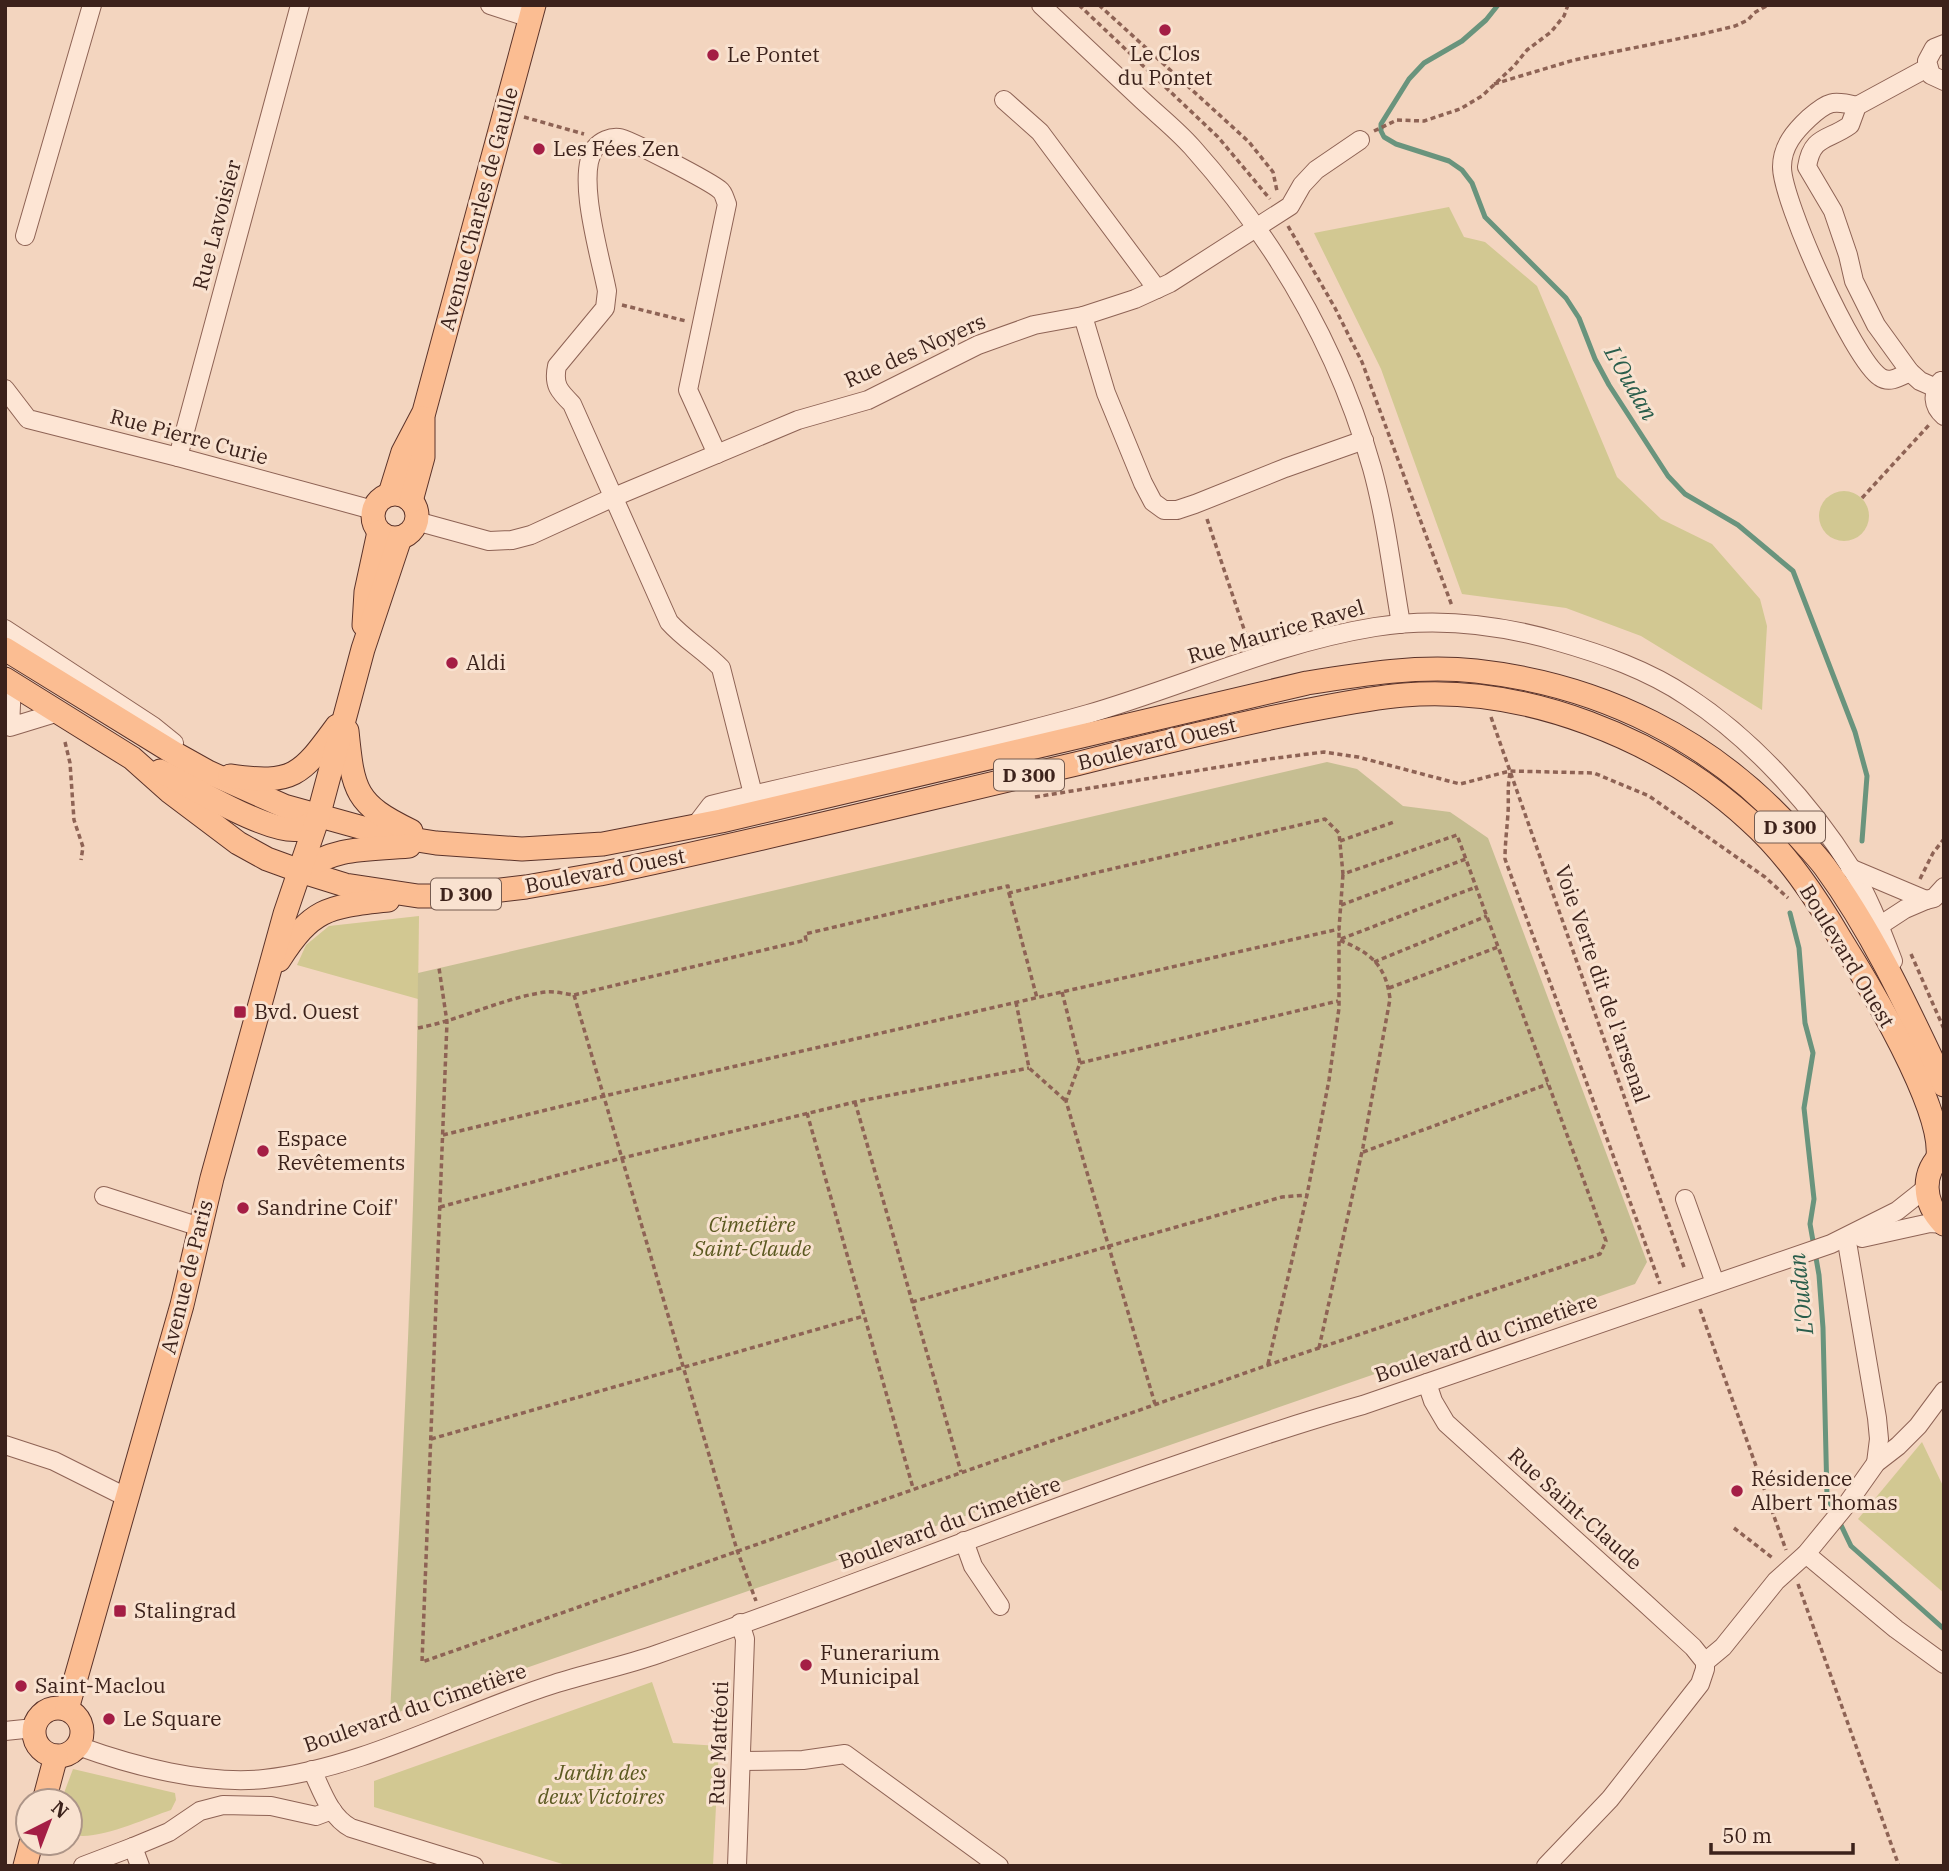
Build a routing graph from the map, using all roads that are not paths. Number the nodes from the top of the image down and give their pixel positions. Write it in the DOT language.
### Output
graph roads {
  1 [pos="92,5"];
  2 [pos="300,5"];
  3 [pos="490,5"];
  4 [pos="1041,5"];
  5 [pos="532,12"];
  6 [pos="1944,44"];
  7 [pos="1927,68"];
  8 [pos="1944,82"];
  9 [pos="1004,100"];
  10 [pos="1857,106"];
  11 [pos="1366,136"];
  12 [pos="1256,227"];
  13 [pos="25,236"];
  14 [pos="1157,289"];
  15 [pos="1083,316"];
  16 [pos="1910,372"];
  17 [pos="1940,383"];
  18 [pos="5,389"];
  19 [pos="1942,414"];
  20 [pos="1364,440"];
  21 [pos="717,454"];
  22 [pos="178,457"];
  23 [pos="614,497"];
  24 [pos="406,505"];
  25 [pos="384,527"];
  26 [pos="1401,624"];
  27 [pos="5,629"];
  28 [pos="5,649"];
  29 [pos="9,681"];
  30 [pos="59,712"];
  31 [pos="345,715"];
  32 [pos="8,734"];
  33 [pos="132,758"];
  34 [pos="208,772"];
  35 [pos="753,794"];
  36 [pos="318,817"];
  37 [pos="695,826"];
  38 [pos="436,843"];
  39 [pos="1850,868"];
  40 [pos="300,871"];
  41 [pos="1944,887"];
  42 [pos="418,896"];
  43 [pos="1920,897"];
  44 [pos="1879,926"];
  45 [pos="267,978"];
  46 [pos="1921,1064"];
  47 [pos="1944,1085"];
  48 [pos="1941,1154"];
  49 [pos="1926,1188"];
  50 [pos="104,1196"];
  51 [pos="1685,1199"];
  52 [pos="1943,1224"];
  53 [pos="200,1227"];
  54 [pos="1839,1243"];
  55 [pos="1715,1283"];
  56 [pos="1427,1383"];
  57 [pos="1944,1391"];
  58 [pos="5,1445"];
  59 [pos="1876,1463"];
  60 [pos="128,1498"];
  61 [pos="964,1541"];
  62 [pos="1806,1555"];
  63 [pos="1000,1606"];
  64 [pos="740,1623"];
  65 [pos="1705,1662"];
  66 [pos="1944,1664"];
  67 [pos="67,1709"];
  68 [pos="34,1728"];
  69 [pos="5,1731"];
  70 [pos="78,1746"];
  71 [pos="56,1756"];
  72 [pos="742,1760"];
  73 [pos="312,1770"];
  74 [pos="48,1787"];
  75 [pos="332,1810"];
  76 [pos="133,1847"];
  77 [pos="83,1866"];
  78 [pos="141,1866"];
  79 [pos="474,1866"];
  80 [pos="737,1866"];
  81 [pos="999,1866"];
  82 [pos="1546,1866"];
  1 -- 13 [label="street"];
  2 -- 22 [label="street, Rue Lavoisier"];
  3 -- 5 [label="street"];
  4 -- 12 [label="street"];
  5 -- 24 [label="main road, Avenue Charles de Gaulle"];
  6 -- 7 [label="street"];
  7 -- 8 [label="street"];
  7 -- 10 [label="street"];
  9 -- 14 [label="street"];
  10 -- 16 [label="street"];
  10 -- 16 [label="street"];
  11 -- 12 [label="street, Rue des Noyers"];
  12 -- 14 [label="street, Rue des Noyers"];
  12 -- 20 [label="street"];
  14 -- 15 [label="street, Rue des Noyers"];
  15 -- 20 [label="street"];
  15 -- 21 [label="street, Rue des Noyers"];
  16 -- 17 [label="street"];
  17 -- 19 [label="street"];
  18 -- 22 [label="street, Rue Pierre Curie"];
  20 -- 26 [label="street"];
  21 -- 23 [label="street, Rue des Noyers"];
  21 -- 23 [label="street"];
  22 -- 25 [label="street, Rue Pierre Curie"];
  23 -- 24 [label="street, Rue des Noyers"];
  23 -- 35 [label="street"];
  24 -- 25 [label="main road"];
  24 -- 25 [label="main road"];
  25 -- 31 [label="main road"];
  26 -- 35 [label="street, Rue Maurice Ravel"];
  26 -- 39 [label="street, Rue Maurice Ravel"];
  27 -- 34 [label="street"];
  28 -- 34 [label="main road, Boulevard Ouest"];
  29 -- 30 [label="main road, Boulevard Ouest / D 300"];
  29 -- 32 [label="street"];
  30 -- 32 [label="street"];
  30 -- 33 [label="main road, Boulevard Ouest / D 300"];
  31 -- 34 [label="main road"];
  31 -- 36 [label="main road"];
  31 -- 38 [label="main road"];
  33 -- 36 [label="main road"];
  33 -- 40 [label="main road, Boulevard Ouest / D 300"];
  34 -- 36 [label="main road, Boulevard Ouest / D 300"];
  35 -- 37 [label="street, Rue Maurice Ravel"];
  36 -- 38 [label="main road, Boulevard Ouest / D 300"];
  36 -- 40 [label="main road, Avenue de Paris"];
  37 -- 38 [label="main road, Boulevard Ouest / D 300"];
  37 -- 46 [label="main road, Boulevard Ouest / D 300"];
  38 -- 40 [label="main road"];
  39 -- 43 [label="street"];
  39 -- 44 [label="street, Rue Maurice Ravel"];
  40 -- 42 [label="main road, Boulevard Ouest / D 300"];
  40 -- 45 [label="main road, Avenue de Paris"];
  41 -- 43 [label="street"];
  42 -- 45 [label="main road"];
  42 -- 46 [label="main road, Boulevard Ouest / D 300"];
  43 -- 44 [label="street"];
  44 -- 46 [label="street, Rue Maurice Ravel"];
  45 -- 53 [label="main road, Avenue de Paris"];
  46 -- 47 [label="main road, Boulevard Ouest / D 300"];
  46 -- 48 [label="main road, Boulevard Ouest / D 300"];
  48 -- 49 [label="main road"];
  49 -- 52 [label="main road"];
  49 -- 54 [label="street, Boulevard du Cimetière"];
  50 -- 53 [label="street"];
  51 -- 55 [label="street"];
  52 -- 54 [label="street, Boulevard du Cimetière"];
  53 -- 60 [label="main road, Avenue de Paris"];
  54 -- 55 [label="street, Boulevard du Cimetière"];
  54 -- 59 [label="street"];
  55 -- 56 [label="street, Boulevard du Cimetière"];
  56 -- 61 [label="street, Boulevard du Cimetière"];
  56 -- 65 [label="street, Rue Saint-Claude"];
  57 -- 59 [label="street"];
  58 -- 60 [label="street"];
  59 -- 62 [label="street"];
  60 -- 67 [label="main road, Avenue de Paris"];
  61 -- 63 [label="street"];
  61 -- 64 [label="street, Boulevard du Cimetière"];
  62 -- 65 [label="street"];
  62 -- 66 [label="street"];
  64 -- 72 [label="street, Rue Mattéoti"];
  64 -- 73 [label="street, Boulevard du Cimetière"];
  65 -- 82 [label="street"];
  67 -- 68 [label="main road"];
  67 -- 70 [label="main road"];
  68 -- 69 [label="street"];
  68 -- 71 [label="main road"];
  70 -- 71 [label="main road"];
  70 -- 73 [label="street, Boulevard du Cimetière"];
  71 -- 74 [label="main road"];
  72 -- 80 [label="street, Rue Mattéoti"];
  72 -- 81 [label="street"];
  73 -- 75 [label="street"];
  75 -- 76 [label="street"];
  75 -- 79 [label="street"];
  76 -- 77 [label="street"];
  76 -- 78 [label="street"];
}
